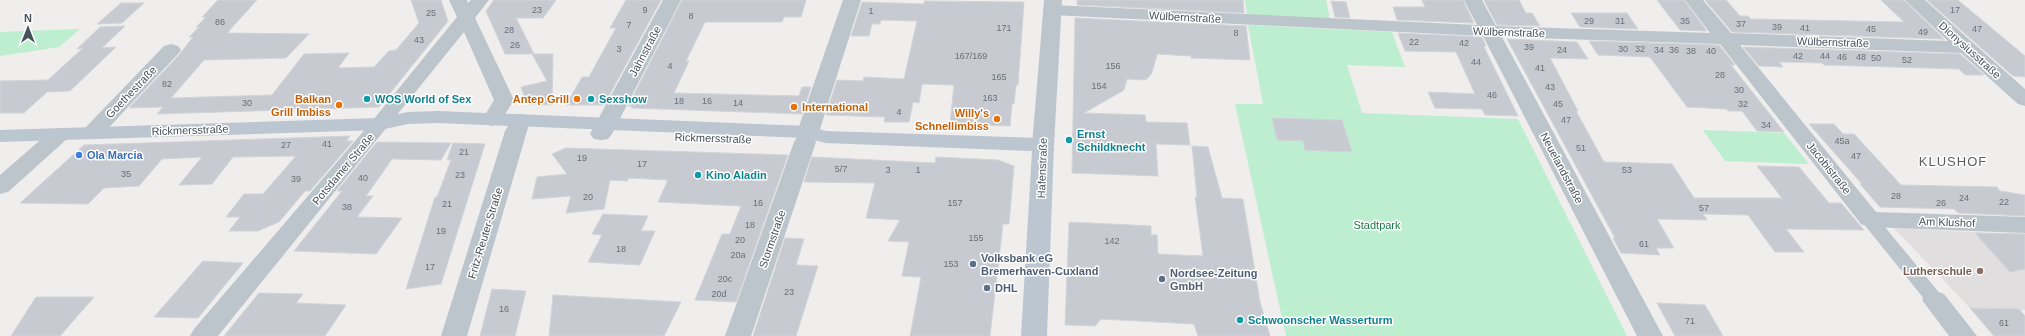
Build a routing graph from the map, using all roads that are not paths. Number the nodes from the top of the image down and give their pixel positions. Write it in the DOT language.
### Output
graph roads {
  1 [pos="458,0"];
  2 [pos="480,0"];
  3 [pos="672,0"];
  4 [pos="852,0"];
  5 [pos="1473,0"];
  6 [pos="1694,0"];
  7 [pos="1914,0"];
  8 [pos="1052,5"];
  9 [pos="466,18"];
  10 [pos="1489,31"];
  11 [pos="1724,39"];
  12 [pos="1966,47"];
  13 [pos="171,50"];
  14 [pos="2025,100"];
  15 [pos="492,120"];
  16 [pos="380,124"];
  17 [pos="518,126"];
  18 [pos="604,128"];
  19 [pos="92,133"];
  20 [pos="60,134"];
  21 [pos="0,136"];
  22 [pos="813,137"];
  23 [pos="1043,145"];
  24 [pos="0,187"];
  25 [pos="1869,218"];
  26 [pos="2025,225"];
  27 [pos="1935,300"];
  28 [pos="203,336"];
  29 [pos="454,336"];
  30 [pos="738,336"];
  31 [pos="1034,336"];
  32 [pos="1650,336"];
  33 [pos="1964,336"];
  1 -- 9 [label="street"];
  2 -- 9 [label="street, Potsdamer Straße"];
  3 -- 18 [label="street, Jahnstraße"];
  4 -- 22 [label="street, Stormstraße"];
  5 -- 10 [label="street, Neuelandstraße"];
  6 -- 11 [label="street, Jacobistraße"];
  7 -- 12 [label="street, Dionysiusstraße"];
  8 -- 10 [label="street, Wülbernstraße"];
  8 -- 23 [label="street, Hafenstraße"];
  9 -- 15 [label="street"];
  9 -- 16 [label="street, Potsdamer Straße"];
  10 -- 11 [label="street, Wülbernstraße"];
  10 -- 32 [label="street, Neuelandstraße"];
  11 -- 12 [label="street, Wülbernstraße"];
  11 -- 25 [label="street, Jacobistraße"];
  12 -- 14 [label="street, Dionysiusstraße"];
  13 -- 19 [label="street, Goethestraße"];
  15 -- 16 [label="main road, Rickmersstraße"];
  15 -- 17 [label="main road, Rickmersstraße"];
  16 -- 17 [label="main road, Rickmersstraße"];
  16 -- 19 [label="main road, Rickmersstraße"];
  16 -- 28 [label="street, Potsdamer Straße"];
  17 -- 18 [label="main road, Rickmersstraße"];
  17 -- 29 [label="street, Fritz-Reuter-Straße"];
  18 -- 22 [label="main road, Rickmersstraße"];
  19 -- 20 [label="main road, Rickmersstraße"];
  20 -- 21 [label="main road, Rickmersstraße"];
  20 -- 24 [label="street"];
  22 -- 23 [label="main road, Rickmersstraße"];
  22 -- 30 [label="street, Stormstraße"];
  23 -- 31 [label="main road, Hafenstraße"];
  25 -- 26 [label="street, Am Klushof"];
  25 -- 27 [label="street, Jacobistraße"];
  27 -- 33 [label="street, Jacobistraße"];
}
